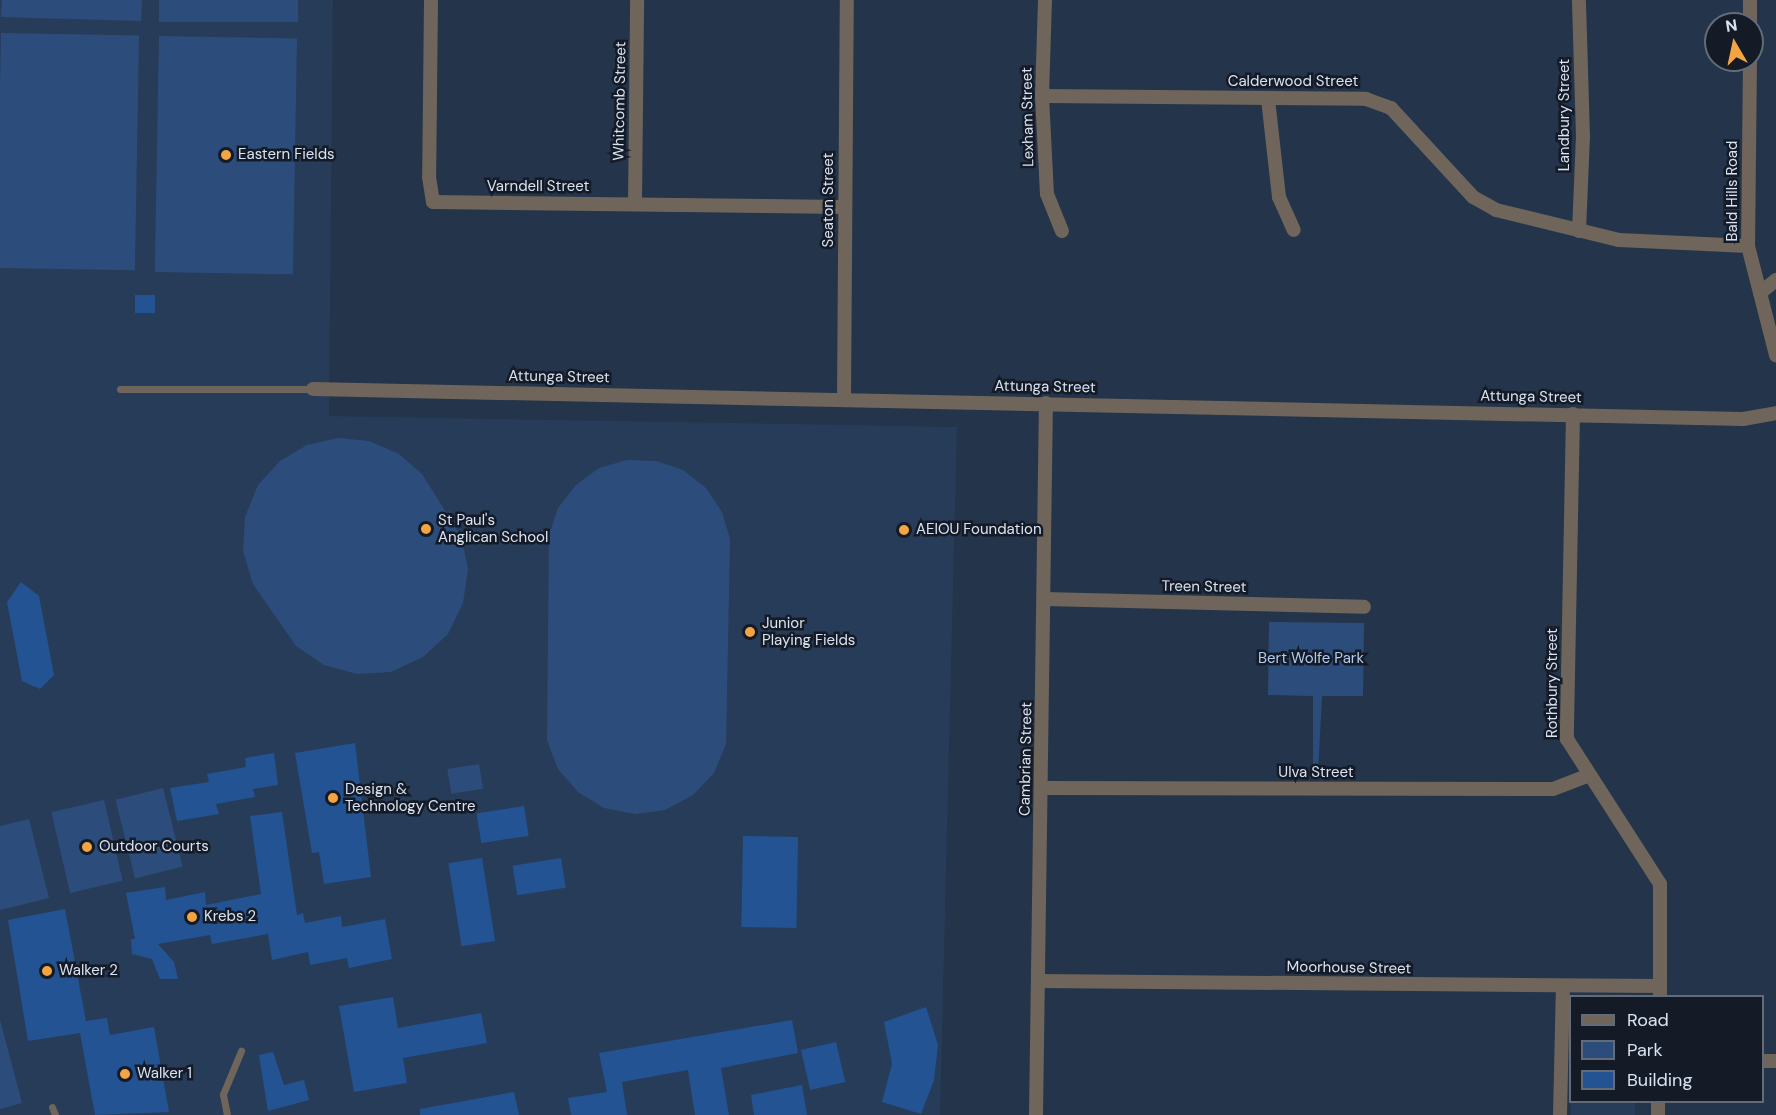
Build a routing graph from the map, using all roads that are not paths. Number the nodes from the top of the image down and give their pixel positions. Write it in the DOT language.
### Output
graph roads {
  1 [pos="431,0"];
  2 [pos="637,0"];
  3 [pos="847,0"];
  4 [pos="1045,0"];
  5 [pos="1579,0"];
  6 [pos="1750,72"];
  7 [pos="1042,96"];
  8 [pos="1268,99"];
  9 [pos="635,203"];
  10 [pos="845,207"];
  11 [pos="1294,230"];
  12 [pos="1062,231"];
  13 [pos="1579,231"];
  14 [pos="1749,246"];
  15 [pos="1776,280"];
  16 [pos="1760,293"];
  17 [pos="1776,355"];
  18 [pos="120,389"];
  19 [pos="313,389"];
  20 [pos="844,400"];
  21 [pos="1046,403"];
  22 [pos="1776,413"];
  23 [pos="1573,414"];
  24 [pos="1044,599"];
  25 [pos="1364,607"];
  26 [pos="1587,776"];
  27 [pos="1042,788"];
  28 [pos="1038,981"];
  29 [pos="1563,986"];
  30 [pos="1660,991"];
  31 [pos="241,1051"];
  32 [pos="52,1107"];
  33 [pos="56,1115"];
  34 [pos="227,1115"];
  35 [pos="1036,1115"];
  36 [pos="1560,1115"];
  1 -- 9 [label="street, Varndell Street"];
  2 -- 9 [label="street, Whitcomb Street"];
  3 -- 10 [label="street, Seaton Street"];
  4 -- 7 [label="street, Lexham Street"];
  5 -- 13 [label="street, Landbury Street"];
  6 -- 14 [label="street, Bald Hills Road"];
  7 -- 8 [label="street, Calderwood Street"];
  7 -- 12 [label="street, Lexham Street"];
  8 -- 11 [label="street"];
  8 -- 13 [label="street, Calderwood Street"];
  9 -- 10 [label="street, Varndell Street"];
  10 -- 20 [label="street, Seaton Street"];
  13 -- 14 [label="street, Calderwood Street"];
  14 -- 16 [label="street, Bald Hills Road"];
  15 -- 16 [label="street"];
  16 -- 17 [label="street, Bald Hills Road"];
  18 -- 19 [label="lane"];
  19 -- 20 [label="street, Attunga Street"];
  20 -- 21 [label="street, Attunga Street"];
  21 -- 23 [label="street, Attunga Street"];
  21 -- 24 [label="street, Cambrian Street"];
  22 -- 23 [label="street, Attunga Street"];
  23 -- 26 [label="street, Rothbury Street"];
  24 -- 25 [label="street, Treen Street"];
  24 -- 27 [label="street, Cambrian Street"];
  26 -- 27 [label="street, Ulva Street"];
  26 -- 30 [label="street, Rothbury Street"];
  27 -- 28 [label="street, Cambrian Street"];
  28 -- 29 [label="street, Moorhouse Street"];
  28 -- 35 [label="street, Cambrian Street"];
  29 -- 30 [label="street, Moorhouse Street"];
  29 -- 36 [label="street"];
  31 -- 34 [label="lane"];
  32 -- 33 [label="lane"];
}
